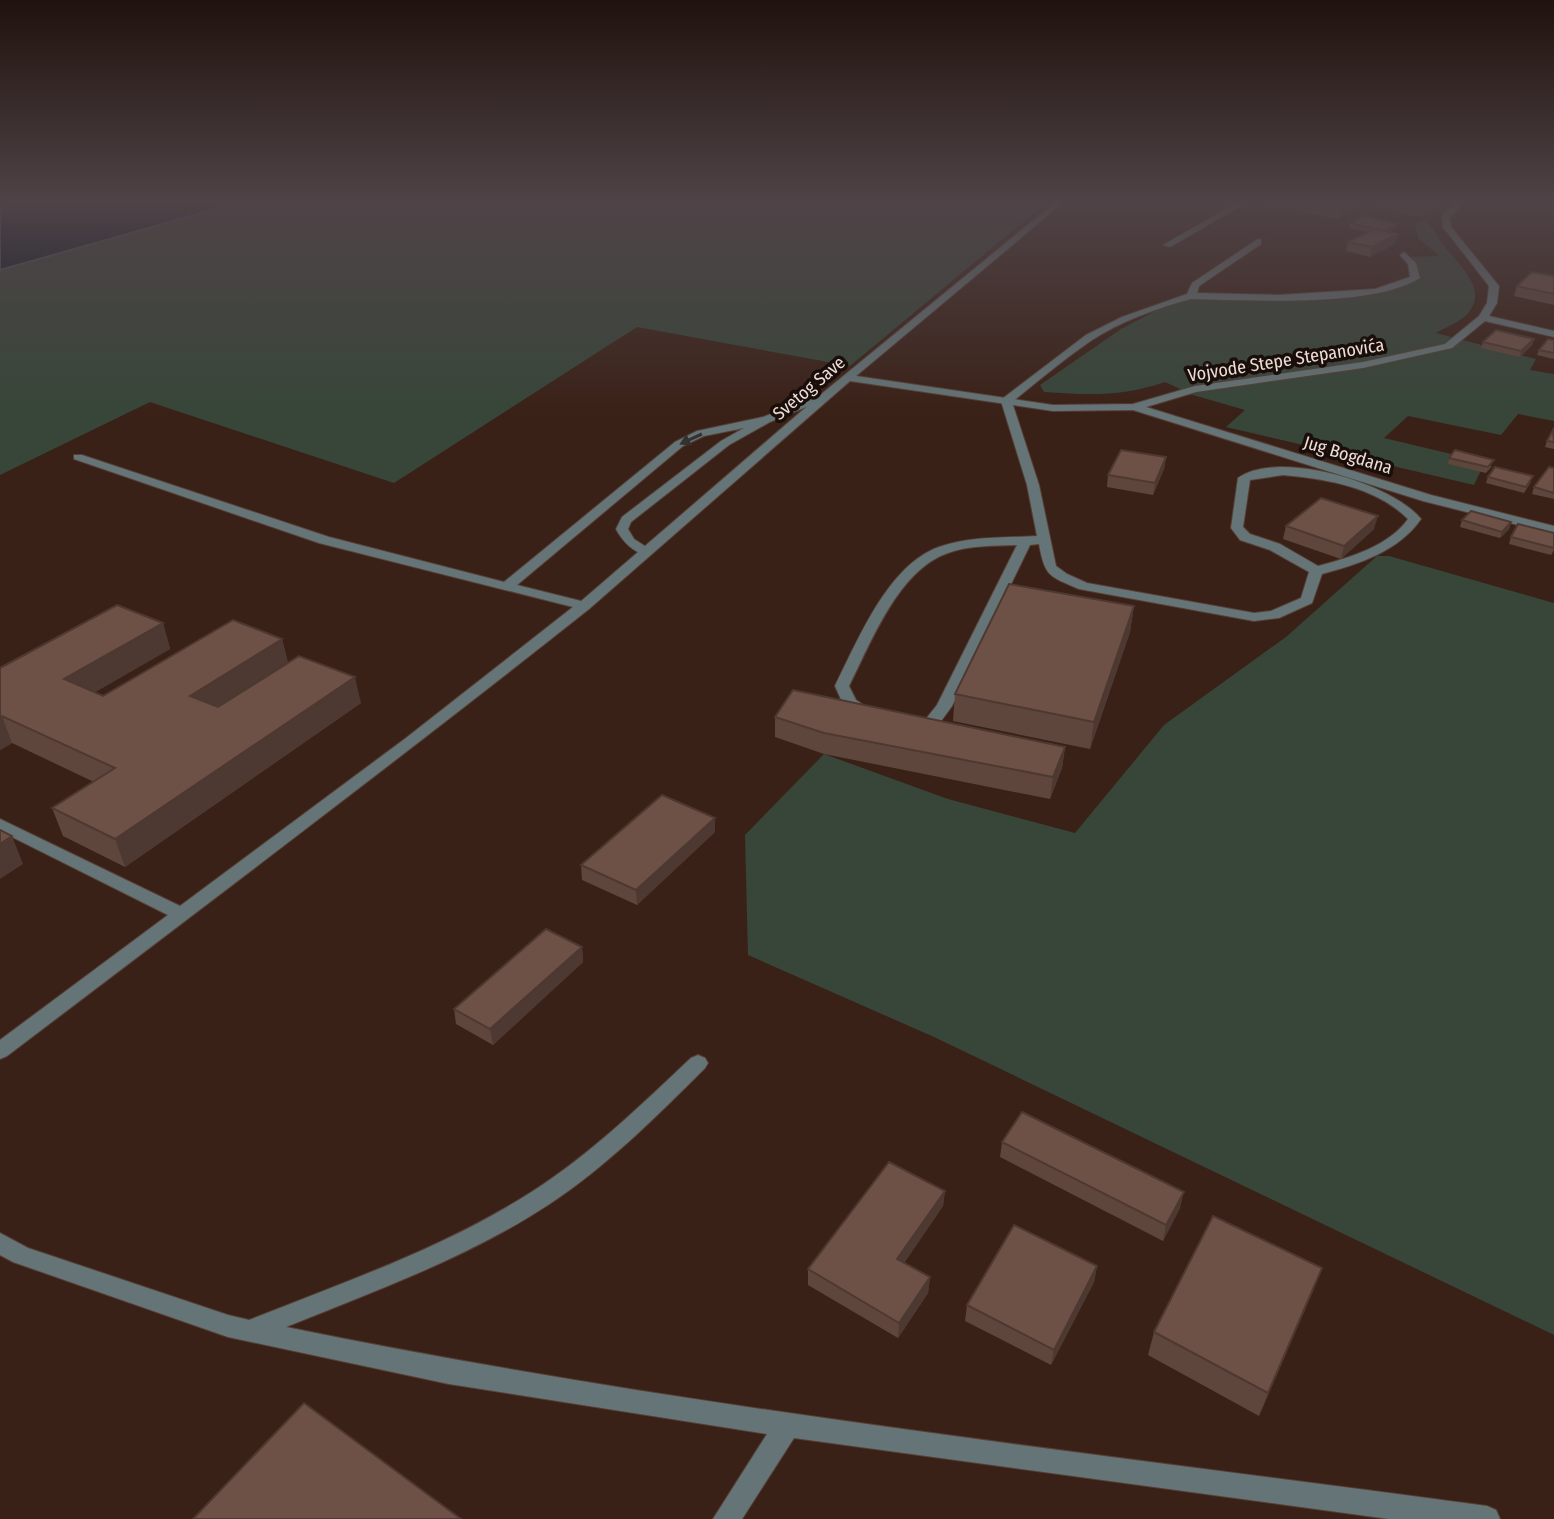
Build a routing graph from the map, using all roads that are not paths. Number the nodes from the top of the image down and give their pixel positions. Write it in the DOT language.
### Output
graph roads {
  1 [pos="976,272"];
  2 [pos="1214,272"];
  3 [pos="1414,272"];
  4 [pos="1483,272"];
  5 [pos="1191,296"];
  6 [pos="1483,318"];
  7 [pos="1554,334"];
  8 [pos="848,378"];
  9 [pos="823,398"];
  10 [pos="1006,401"];
  11 [pos="1134,407"];
  12 [pos="766,420"];
  13 [pos="78,457"];
  14 [pos="1554,530"];
  15 [pos="1044,540"];
  16 [pos="1025,541"];
  17 [pos="647,552"];
  18 [pos="1316,571"];
  19 [pos="507,586"];
  20 [pos="584,606"];
  21 [pos="878,719"];
  22 [pos="903,722"];
  23 [pos="0,824"];
  24 [pos="182,915"];
  25 [pos="0,1051"];
  26 [pos="698,1063"];
  27 [pos="0,1243"];
  28 [pos="250,1331"];
  29 [pos="788,1425"];
  30 [pos="726,1519"];
  31 [pos="1487,1519"];
  1 -- 8 [label="street, Svetog Save"];
  2 -- 5 [label="street"];
  3 -- 5 [label="street"];
  4 -- 6 [label="street"];
  5 -- 10 [label="street"];
  6 -- 7 [label="street"];
  6 -- 11 [label="street, Vojvode Stepe Stepanovića"];
  8 -- 9 [label="street, Svetog Save"];
  8 -- 10 [label="street, Vojvode Stepe Stepanovića"];
  9 -- 12 [label="street"];
  9 -- 17 [label="street, Svetog Save"];
  10 -- 11 [label="street, Vojvode Stepe Stepanovića"];
  10 -- 15 [label="street"];
  11 -- 14 [label="street, Jug Bogdana"];
  12 -- 17 [label="street"];
  12 -- 19 [label="street, one-way"];
  13 -- 19 [label="street"];
  15 -- 16 [label="street"];
  15 -- 18 [label="street"];
  16 -- 21 [label="street"];
  16 -- 22 [label="street"];
  17 -- 20 [label="street, Svetog Save"];
  18 -- 18 [label="street"];
  19 -- 20 [label="street"];
  20 -- 24 [label="street, Svetog Save"];
  23 -- 24 [label="street"];
  24 -- 25 [label="street, Svetog Save"];
  26 -- 28 [label="street"];
  27 -- 28 [label="street"];
  28 -- 29 [label="street"];
  29 -- 30 [label="street"];
  29 -- 31 [label="street"];
}
